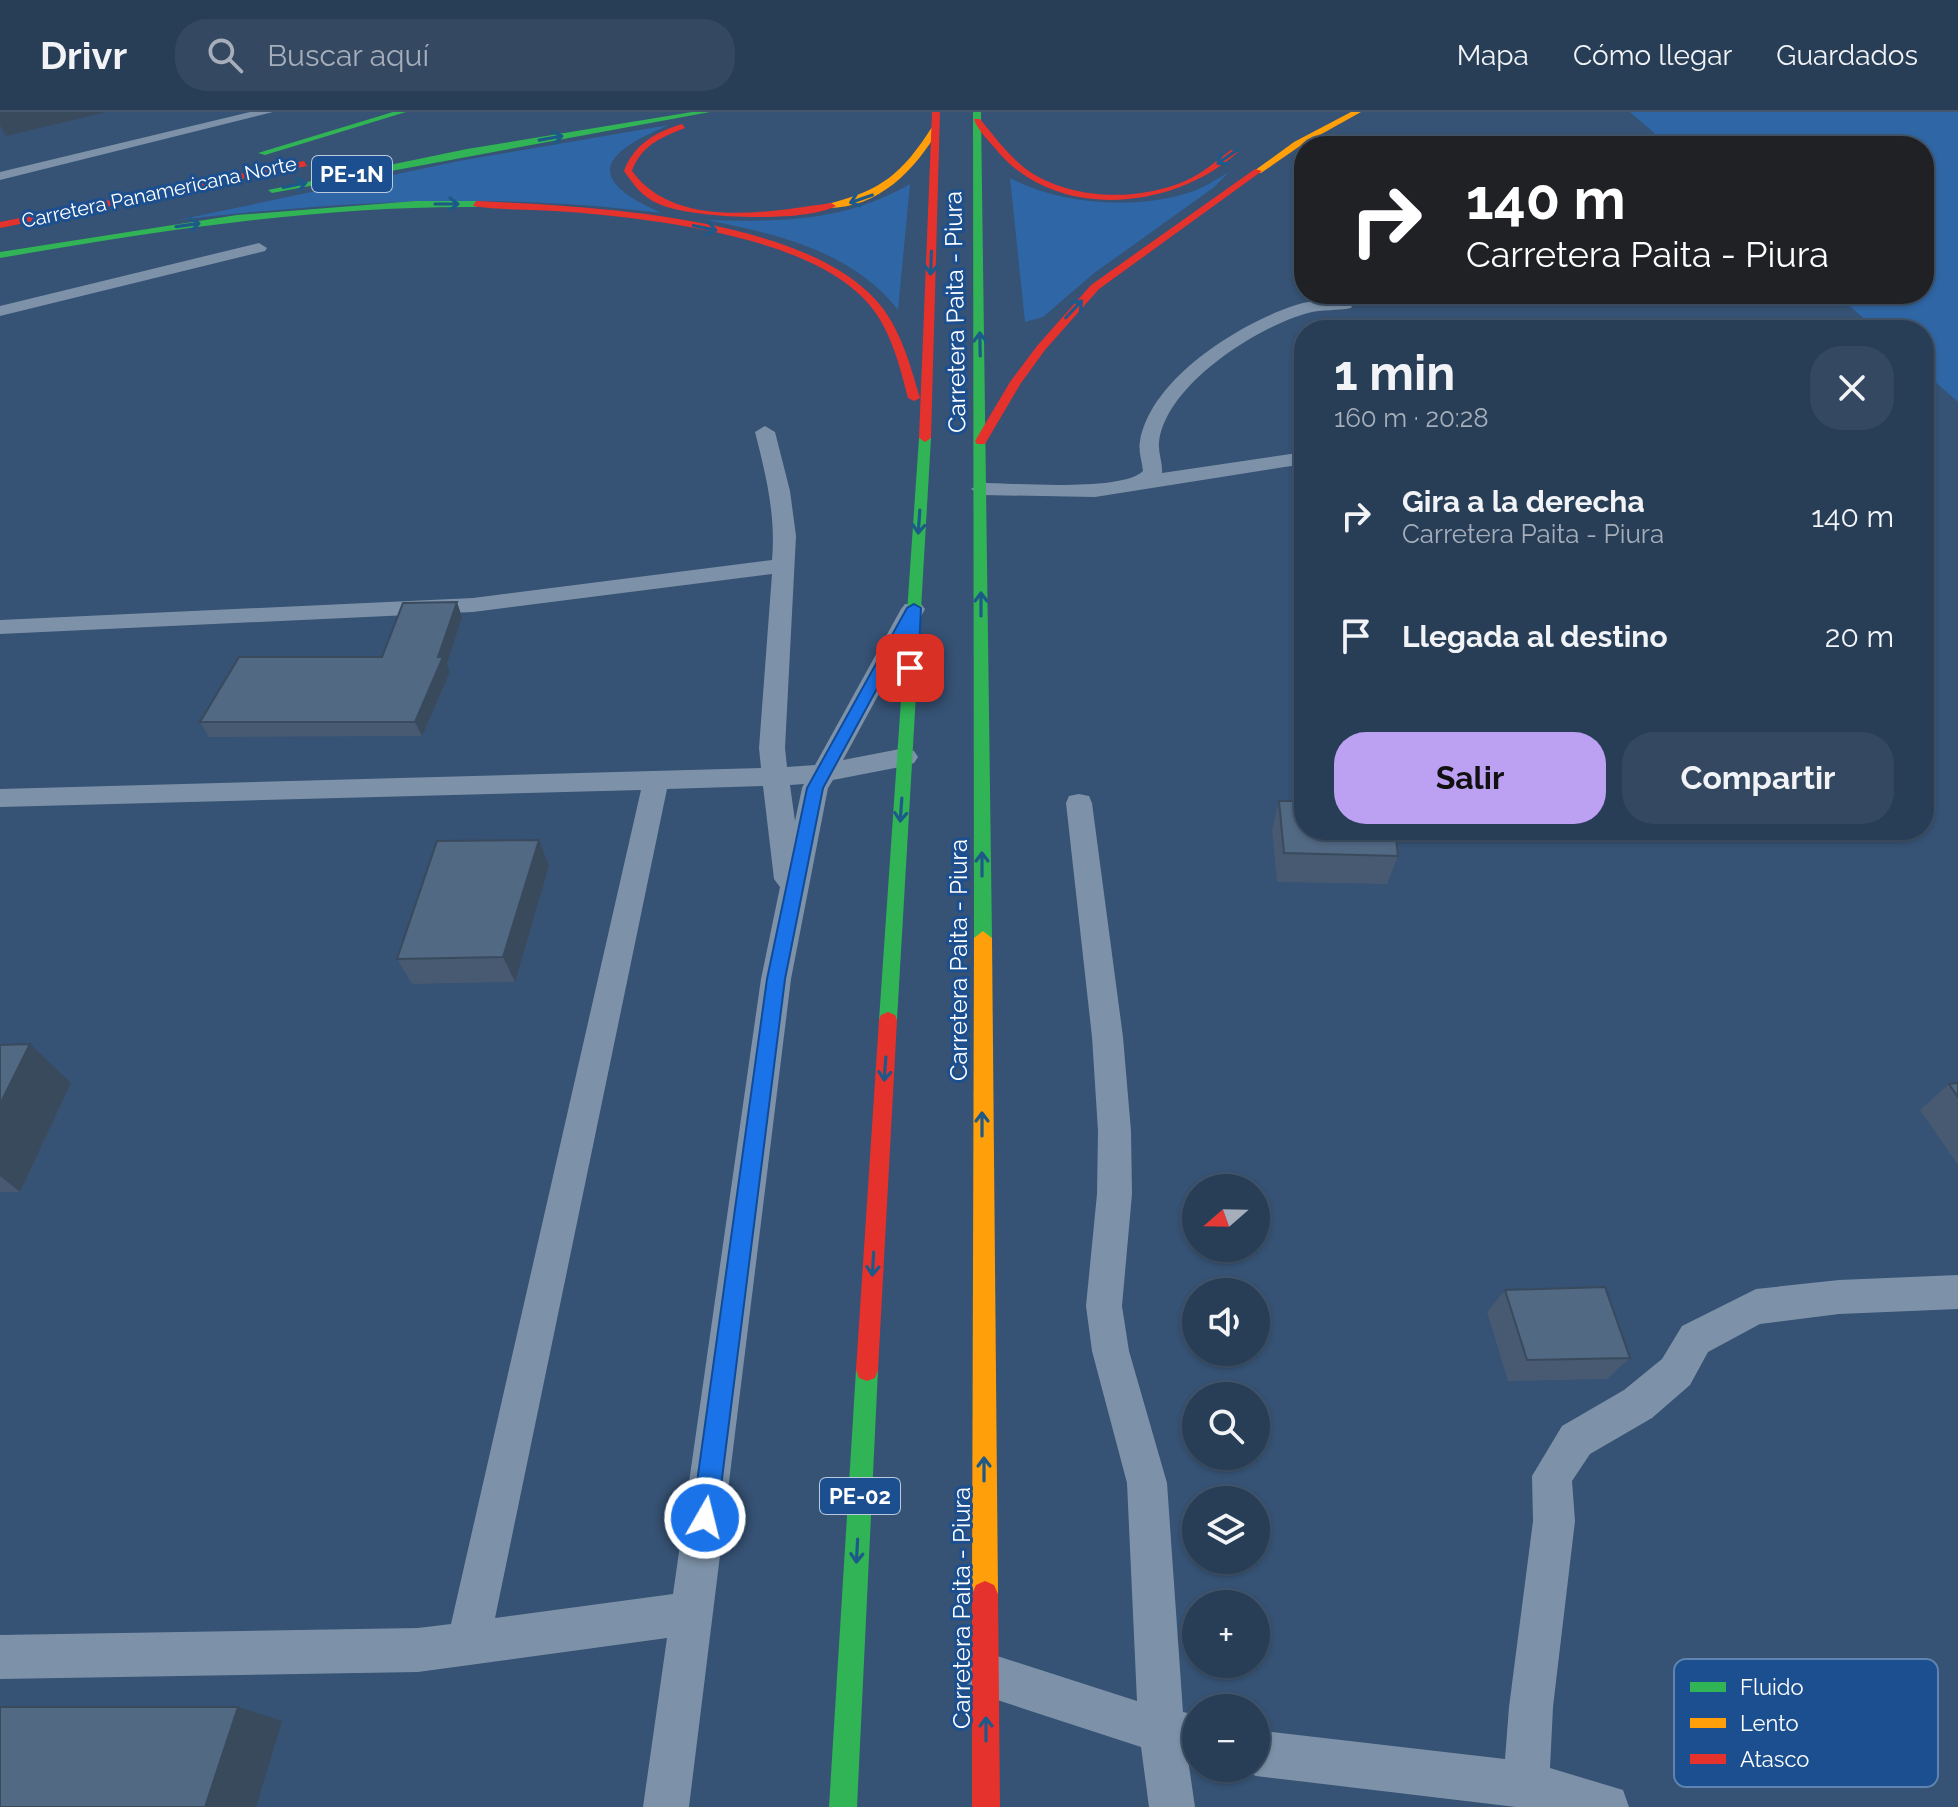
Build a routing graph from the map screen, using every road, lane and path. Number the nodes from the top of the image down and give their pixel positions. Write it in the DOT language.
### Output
graph roads {
  1 [pos="266,112"];
  2 [pos="402,112"];
  3 [pos="602,112"];
  4 [pos="706,112"];
  5 [pos="721,112"];
  6 [pos="1357,112"];
  7 [pos="977,116"];
  8 [pos="935,120"];
  9 [pos="1311,136"];
  10 [pos="1244,145"];
  11 [pos="1294,146"];
  12 [pos="361,154"];
  13 [pos="316,162"];
  14 [pos="0,176"];
  15 [pos="254,193"];
  16 [pos="210,203"];
  17 [pos="0,225"];
  18 [pos="259,248"];
  19 [pos="0,249"];
  20 [pos="0,255"];
  21 [pos="1345,304"];
  22 [pos="0,311"];
  23 [pos="765,432"];
  24 [pos="925,432"];
  25 [pos="981,441"];
  26 [pos="1294,460"];
  27 [pos="1144,482"];
  28 [pos="981,489"];
  29 [pos="784,565"];
  30 [pos="914,608"];
  31 [pos="0,627"];
  32 [pos="905,757"];
  33 [pos="823,773"];
  34 [pos="776,777"];
  35 [pos="656,780"];
  36 [pos="0,798"];
  37 [pos="1079,803"];
  38 [pos="791,905"];
  39 [pos="1958,1292"];
  40 [pos="692,1613"];
  41 [pos="468,1643"];
  42 [pos="0,1657"];
  43 [pos="985,1674"];
  44 [pos="1178,1733"];
  45 [pos="1270,1755"];
  46 [pos="1526,1785"];
  47 [pos="666,1807"];
  48 [pos="843,1807"];
  49 [pos="986,1807"];
  50 [pos="1172,1807"];
  51 [pos="1606,1807"];
  1 -- 14 [label="lane"];
  2 -- 17 [label="highway"];
  3 -- 12 [label="highway, PE-1N"];
  15 -- 4 [label="highway, Carretera Panamericana Norte / PE-1N, one-way"];
  8 -- 5 [label="highway, one-way"];
  9 -- 6 [label="highway, one-way"];
  10 -- 7 [label="highway, one-way"];
  25 -- 7 [label="highway, Carretera Paita - Piura, one-way"];
  8 -- 24 [label="highway, Carretera Paita - Piura / PE-02, one-way"];
  25 -- 11 [label="highway, one-way"];
  13 -- 17 [label="highway, Carretera Panamericana Norte / PE-1N"];
  16 -- 19 [label="highway, Carretera Panamericana Norte"];
  18 -- 22 [label="lane"];
  20 -- 24 [label="highway, one-way"];
  21 -- 27 [label="lane"];
  23 -- 29 [label="lane"];
  24 -- 30 [label="highway, Carretera Paita - Piura / PE-02, one-way"];
  25 -- 28 [label="highway, Carretera Paita - Piura"];
  26 -- 27 [label="lane"];
  27 -- 28 [label="lane"];
  43 -- 28 [label="highway, Carretera Paita - Piura, one-way"];
  29 -- 31 [label="lane"];
  29 -- 34 [label="lane"];
  30 -- 32 [label="highway, Carretera Paita - Piura / PE-02"];
  30 -- 33 [label="lane"];
  32 -- 33 [label="lane"];
  32 -- 48 [label="highway, Carretera Paita - Piura / PE-02, one-way"];
  33 -- 34 [label="lane"];
  33 -- 38 [label="lane"];
  34 -- 35 [label="lane"];
  34 -- 38 [label="lane"];
  35 -- 36 [label="lane"];
  35 -- 41 [label="lane"];
  37 -- 44 [label="lane"];
  38 -- 40 [label="lane"];
  39 -- 46 [label="lane"];
  40 -- 41 [label="lane"];
  40 -- 47 [label="lane"];
  41 -- 42 [label="lane"];
  43 -- 44 [label="lane"];
  49 -- 43 [label="highway, Carretera Paita - Piura, one-way"];
  44 -- 50 [label="lane"];
  45 -- 46 [label="lane"];
  46 -- 51 [label="lane"];
}
